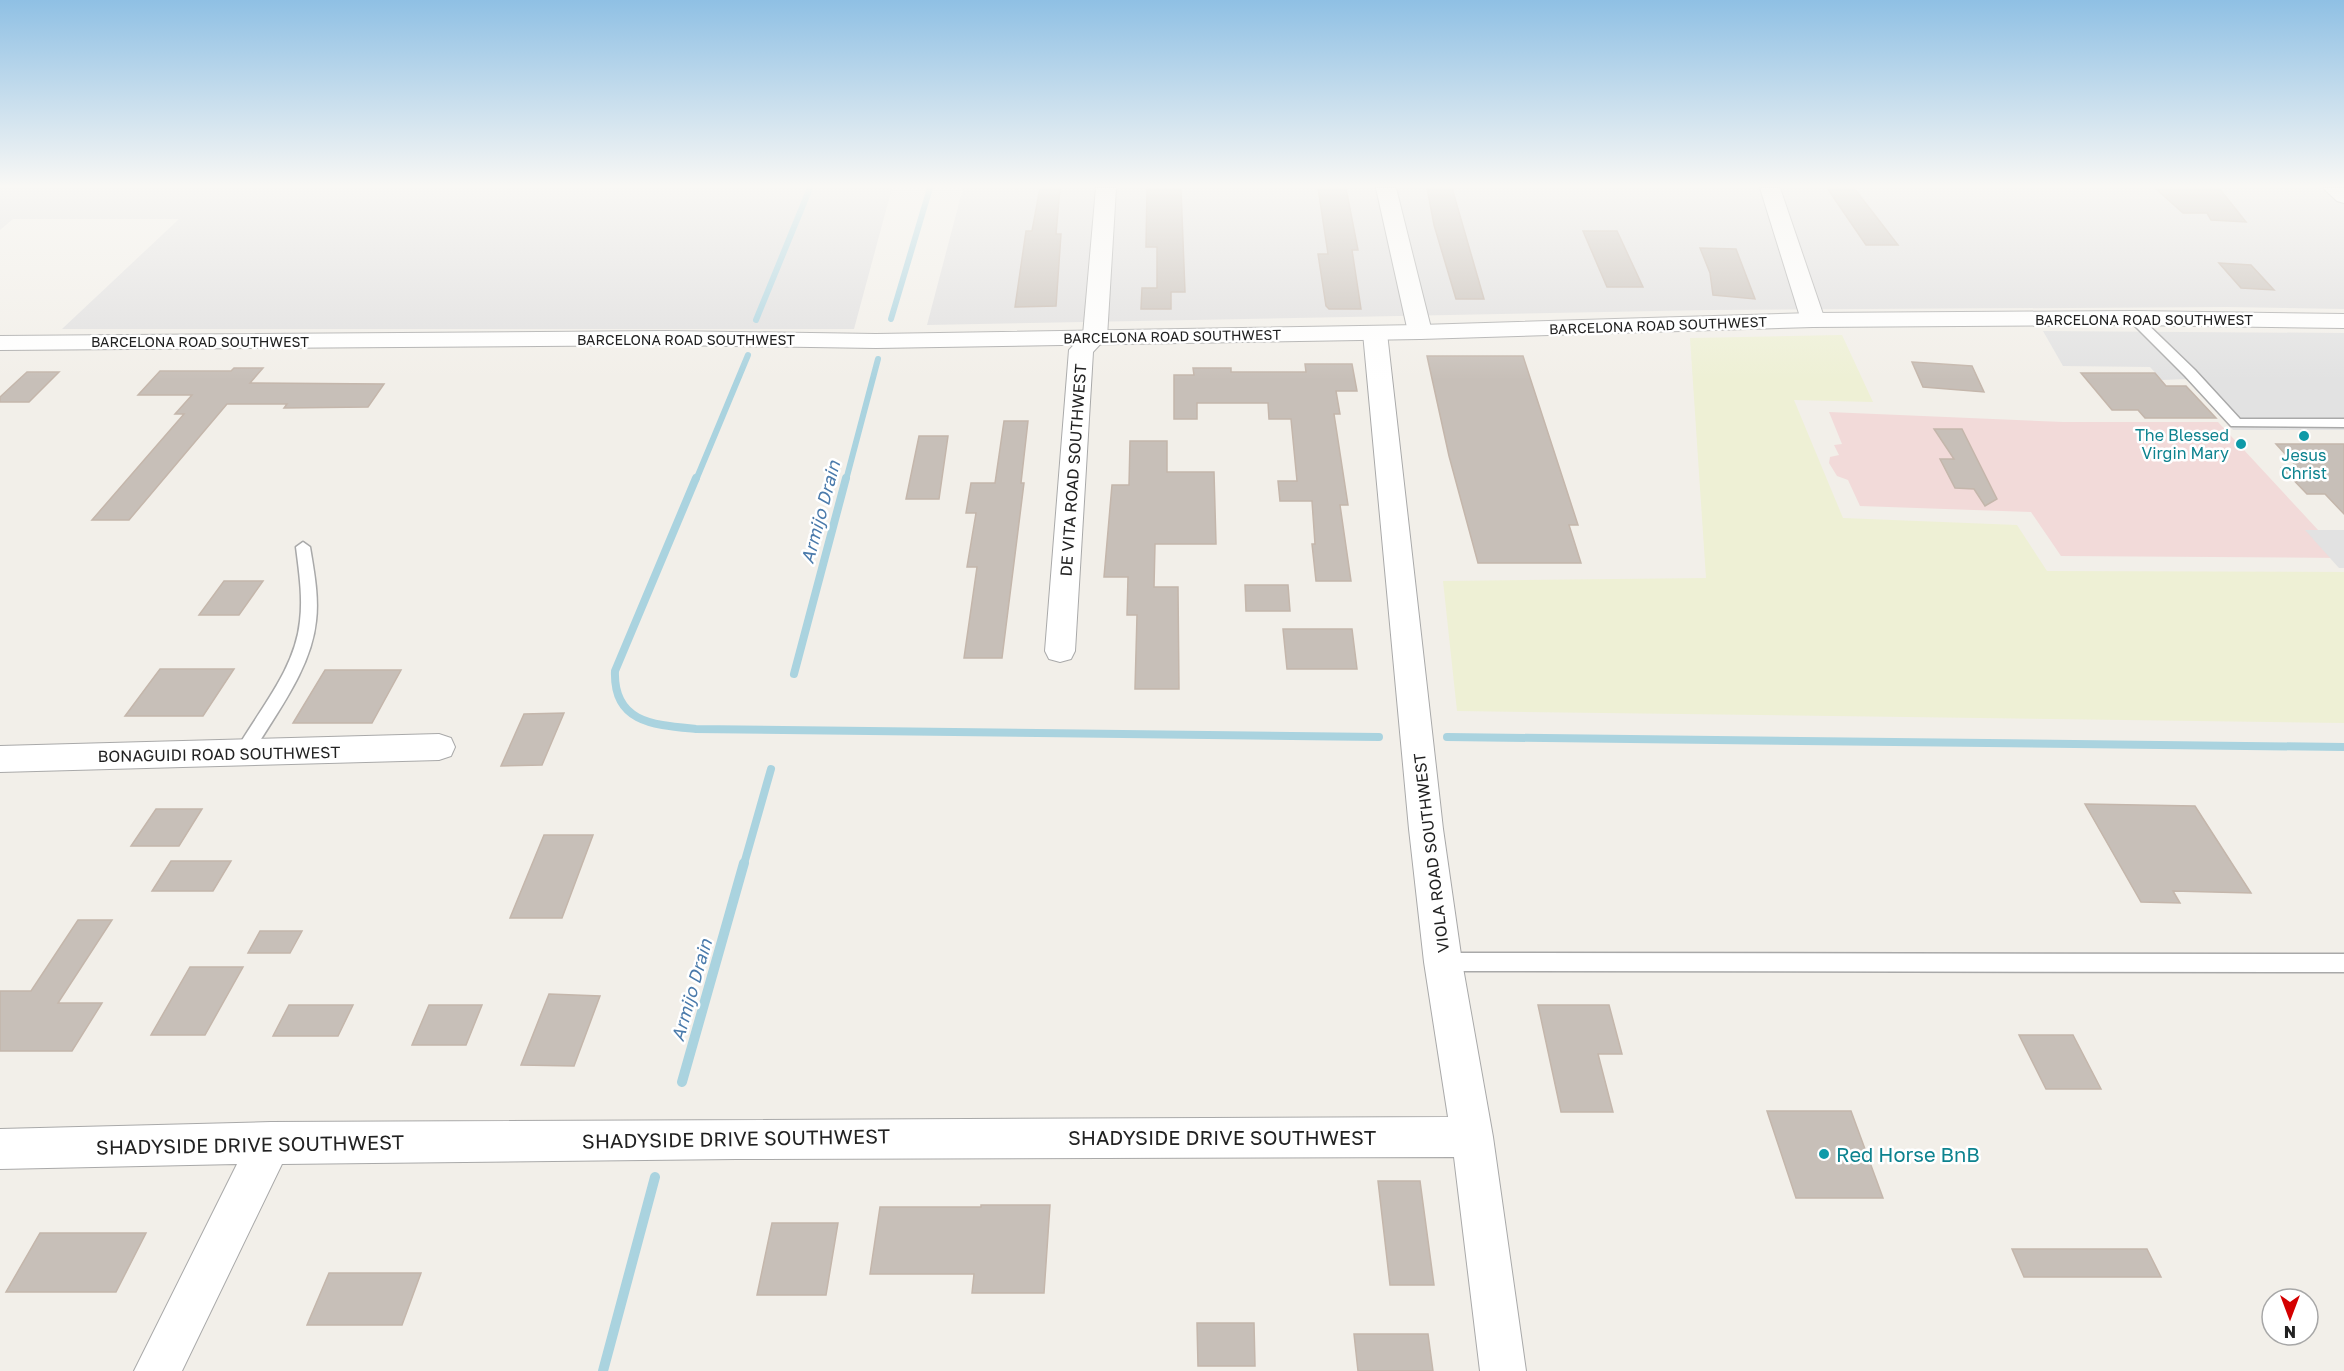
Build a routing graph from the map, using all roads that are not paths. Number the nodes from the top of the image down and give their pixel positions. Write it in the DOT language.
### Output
graph roads {
  1 [pos="1101,252"];
  2 [pos="1401,252"];
  3 [pos="1791,252"];
  4 [pos="2134,318"];
  5 [pos="1813,320"];
  6 [pos="2344,321"];
  7 [pos="1420,332"];
  8 [pos="1375,333"];
  9 [pos="1095,337"];
  10 [pos="0,343"];
  11 [pos="2344,423"];
  12 [pos="303,547"];
  13 [pos="1060,651"];
  14 [pos="439,747"];
  15 [pos="243,754"];
  16 [pos="0,759"];
  17 [pos="1443,962"];
  18 [pos="2344,963"];
  19 [pos="1472,1137"];
  20 [pos="271,1142"];
  21 [pos="0,1149"];
  22 [pos="157,1371"];
  23 [pos="1503,1371"];
  1 -- 9 [label="street, DE VITA ROAD SOUTHWEST"];
  2 -- 7 [label="street"];
  3 -- 5 [label="street"];
  4 -- 5 [label="street, BARCELONA ROAD SOUTHWEST"];
  4 -- 6 [label="street, BARCELONA ROAD SOUTHWEST"];
  4 -- 11 [label="lane"];
  5 -- 7 [label="street, BARCELONA ROAD SOUTHWEST"];
  7 -- 8 [label="street, BARCELONA ROAD SOUTHWEST"];
  8 -- 9 [label="street, BARCELONA ROAD SOUTHWEST"];
  8 -- 17 [label="street, VIOLA ROAD SOUTHWEST"];
  9 -- 10 [label="street, BARCELONA ROAD SOUTHWEST"];
  9 -- 13 [label="street, DE VITA ROAD SOUTHWEST"];
  12 -- 15 [label="lane"];
  14 -- 15 [label="street, BONAGUIDI ROAD SOUTHWEST"];
  15 -- 16 [label="street, BONAGUIDI ROAD SOUTHWEST"];
  17 -- 18 [label="lane"];
  17 -- 19 [label="street, VIOLA ROAD SOUTHWEST"];
  19 -- 20 [label="street, SHADYSIDE DRIVE SOUTHWEST"];
  19 -- 23 [label="street, VIOLA ROAD SOUTHWEST"];
  20 -- 21 [label="street, SHADYSIDE DRIVE SOUTHWEST"];
  20 -- 22 [label="street"];
}
